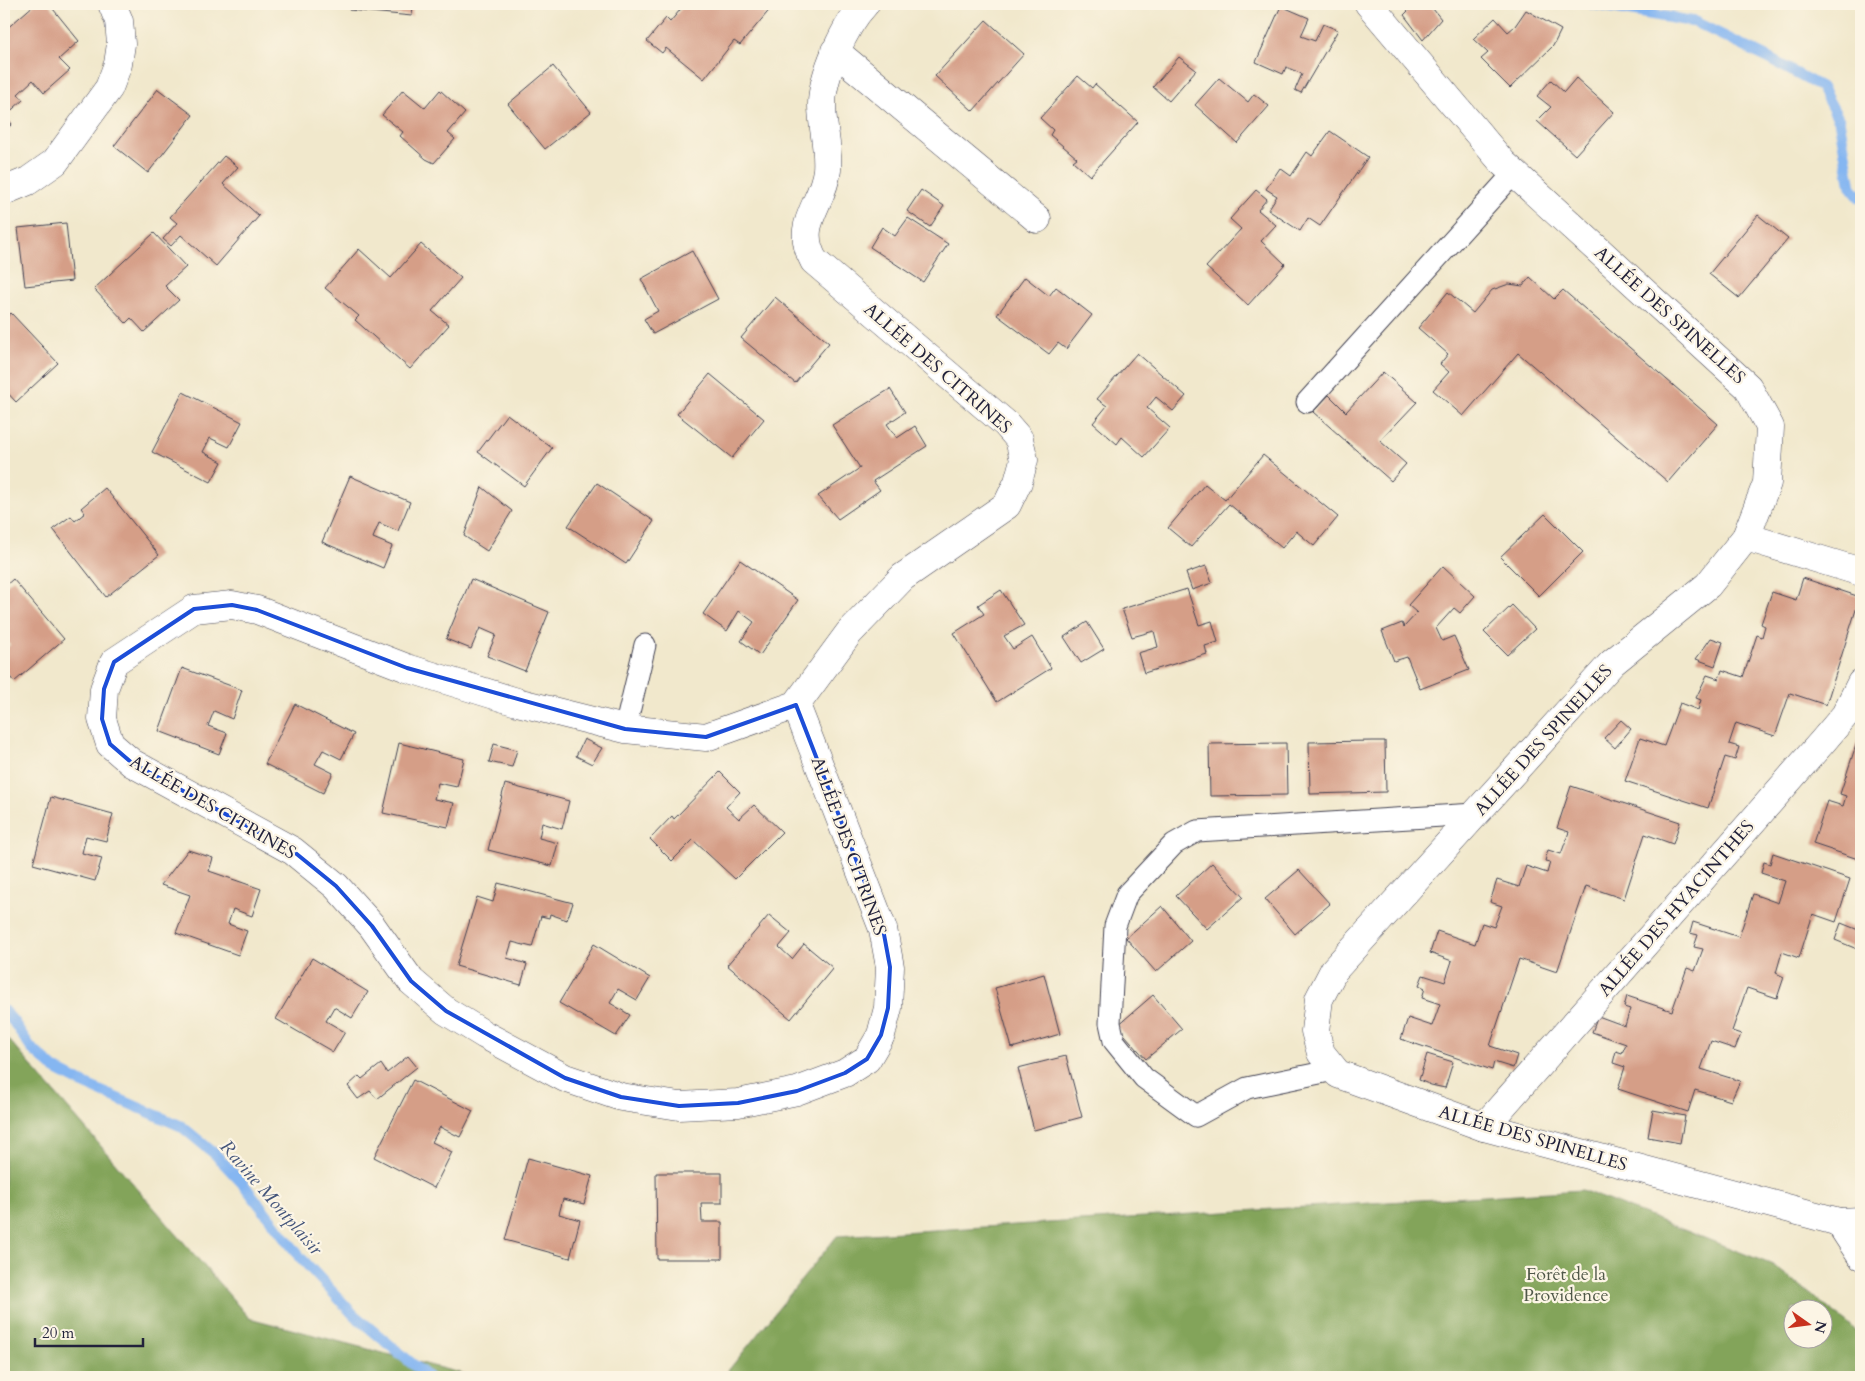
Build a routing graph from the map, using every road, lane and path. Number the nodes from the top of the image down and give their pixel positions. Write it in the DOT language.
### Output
graph roads {
  1 [pos="112,4"];
  2 [pos="865,4"];
  3 [pos="1369,4"];
  4 [pos="835,51"];
  5 [pos="1514,173"];
  6 [pos="4,190"];
  7 [pos="1037,219"];
  8 [pos="1307,402"];
  9 [pos="1746,537"];
  10 [pos="1861,572"];
  11 [pos="645,645"];
  12 [pos="1861,683"];
  13 [pos="796,705"];
  14 [pos="625,729"];
  15 [pos="1475,814"];
  16 [pos="1334,1070"];
  17 [pos="1484,1127"];
  18 [pos="1850,1222"];
  19 [pos="1861,1256"];
  1 -- 6 [label="street"];
  2 -- 4 [label="street, ALLÉE DES CITRINES"];
  3 -- 5 [label="street, ALLÉE DES SPINELLES"];
  4 -- 7 [label="street"];
  4 -- 13 [label="street, ALLÉE DES CITRINES"];
  5 -- 8 [label="lane"];
  5 -- 9 [label="street, ALLÉE DES SPINELLES"];
  9 -- 10 [label="street"];
  9 -- 15 [label="street, ALLÉE DES SPINELLES"];
  11 -- 14 [label="lane"];
  12 -- 17 [label="street, ALLÉE DES HYACINTHES"];
  13 -- 14 [label="street, ALLÉE DES CITRINES"];
  13 -- 14 [label="street, ALLÉE DES CITRINES"];
  15 -- 16 [label="street, ALLÉE DES SPINELLES"];
  15 -- 16 [label="lane"];
  16 -- 17 [label="street, ALLÉE DES SPINELLES"];
  17 -- 18 [label="street, ALLÉE DES SPINELLES"];
  18 -- 19 [label="street, ALLÉE DES SPINELLES"];
}
